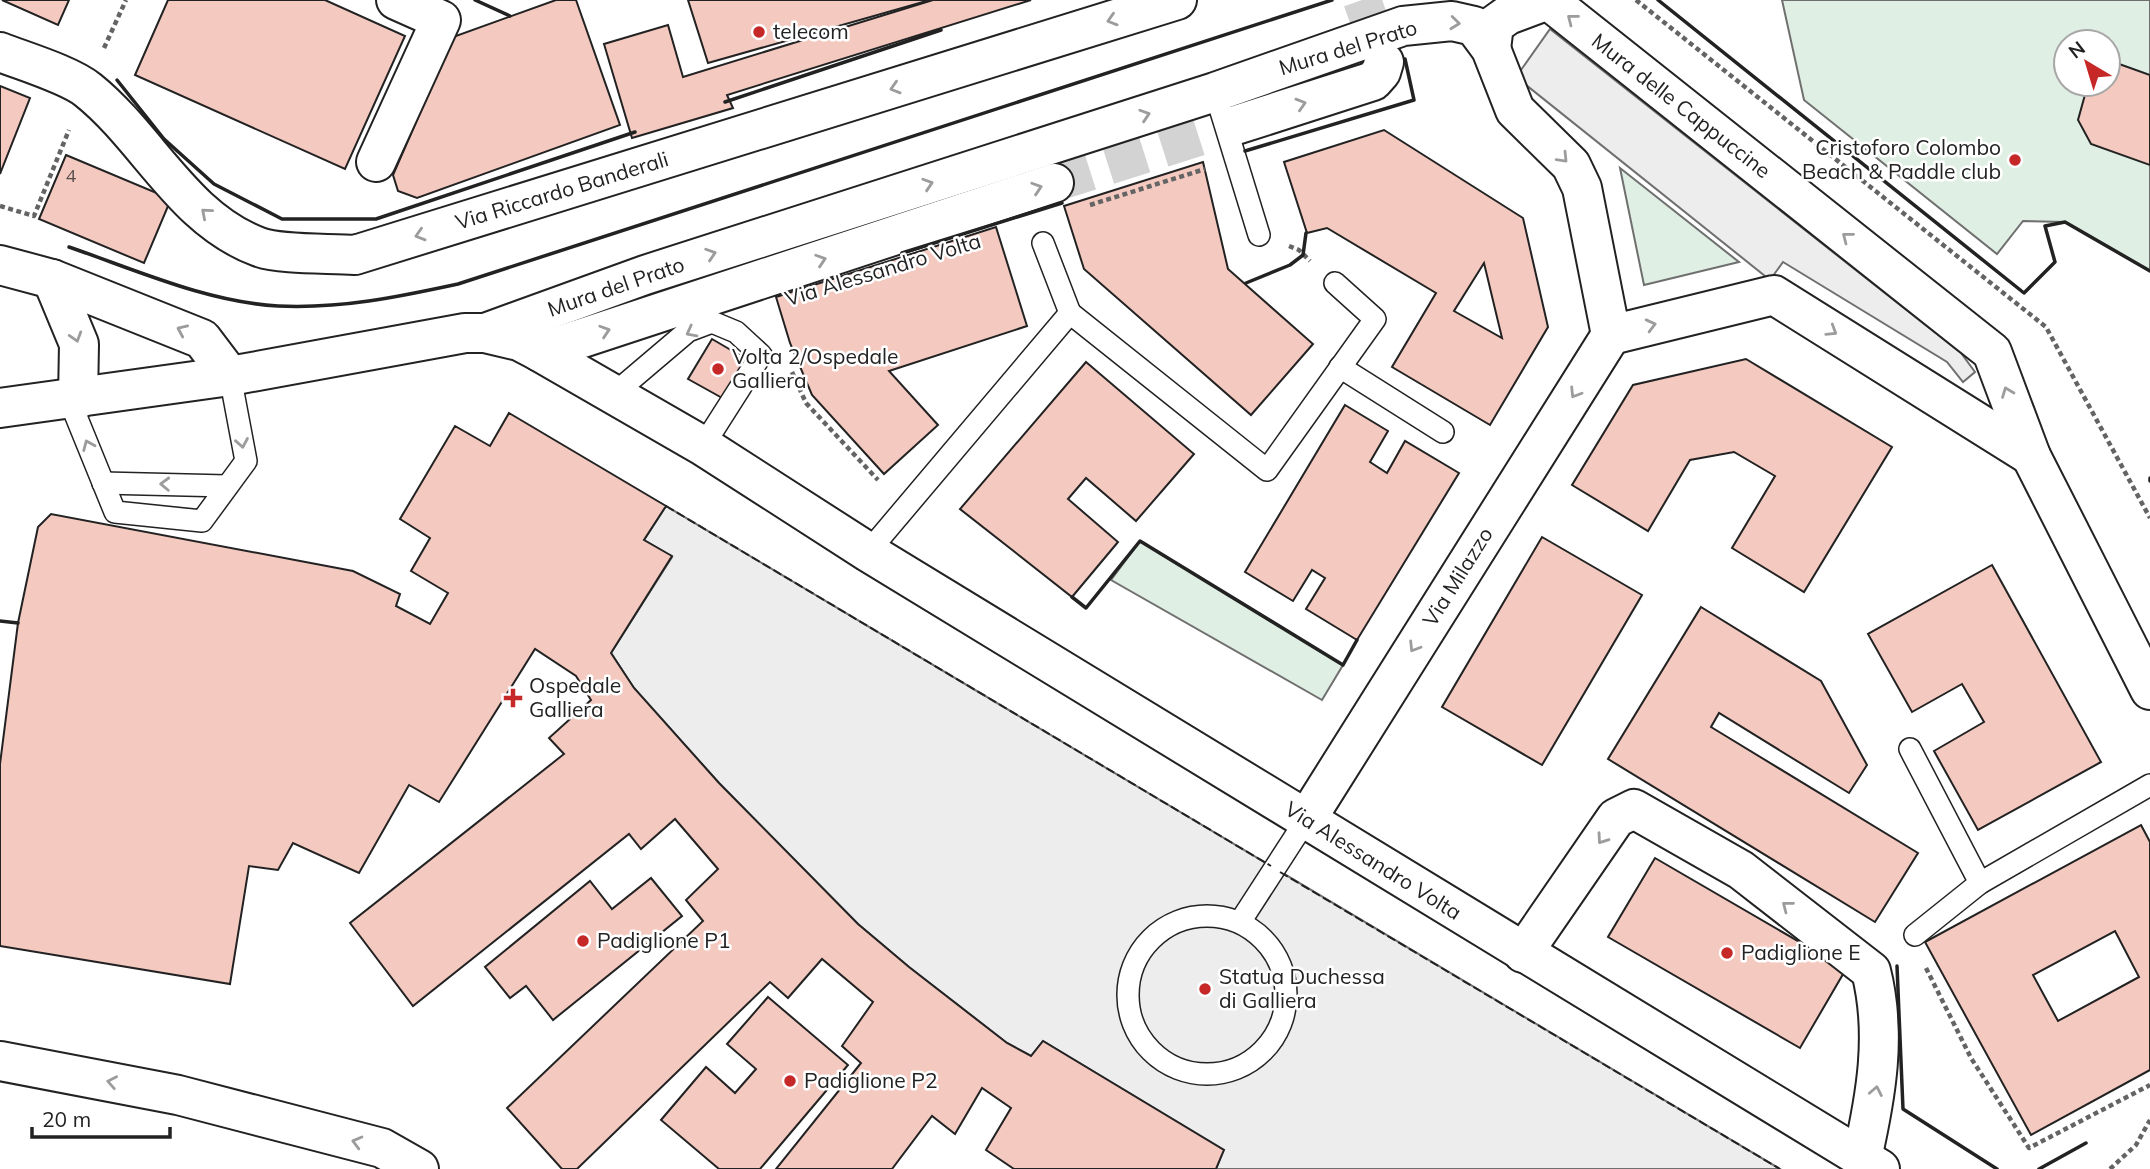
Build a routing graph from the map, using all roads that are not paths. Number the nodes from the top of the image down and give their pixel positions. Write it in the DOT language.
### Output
graph roads {
  1 [pos="396,0"];
  2 [pos="1177,0"];
  3 [pos="1491,49"];
  4 [pos="0,52"];
  5 [pos="1384,62"];
  6 [pos="1216,92"];
  7 [pos="1236,125"];
  8 [pos="376,162"];
  9 [pos="1066,196"];
  10 [pos="1259,235"];
  11 [pos="1043,243"];
  12 [pos="0,265"];
  13 [pos="51,279"];
  14 [pos="1335,283"];
  15 [pos="1070,313"];
  16 [pos="485,333"];
  17 [pos="1611,335"];
  18 [pos="540,352"];
  19 [pos="1340,367"];
  20 [pos="230,376"];
  21 [pos="615,393"];
  22 [pos="73,399"];
  23 [pos="0,408"];
  24 [pos="1443,432"];
  25 [pos="703,446"];
  26 [pos="2031,456"];
  27 [pos="103,483"];
  28 [pos="227,486"];
  29 [pos="868,552"];
  30 [pos="2150,690"];
  31 [pos="1910,749"];
  32 [pos="2150,785"];
  33 [pos="1306,820"];
  34 [pos="1980,883"];
  35 [pos="1240,922"];
  36 [pos="1915,935"];
  37 [pos="1523,953"];
  38 [pos="0,1061"];
  39 [pos="1871,1163"];
  40 [pos="419,1169"];
  1 -- 8 [label="street"];
  2 -- 4 [label="street, Via Riccardo Banderali, one-way"];
  6 -- 3 [label="street, Mura del Prato, one-way"];
  3 -- 17 [label="street, Mura del Prato, one-way"];
  26 -- 3 [label="street, Mura delle Cappuccine, one-way"];
  7 -- 5 [label="street, one-way"];
  6 -- 10 [label="lane"];
  16 -- 6 [label="street, Mura del Prato, one-way"];
  18 -- 9 [label="street, one-way"];
  11 -- 15 [label="lane"];
  12 -- 13 [label="street"];
  20 -- 13 [label="street, one-way"];
  13 -- 22 [label="street, one-way"];
  14 -- 19 [label="lane"];
  15 -- 19 [label="lane"];
  15 -- 29 [label="lane"];
  16 -- 18 [label="street, Via Alessandro Volta"];
  16 -- 20 [label="street, Mura del Prato"];
  17 -- 26 [label="street, one-way"];
  17 -- 33 [label="street, Via Milazzo, one-way"];
  18 -- 21 [label="street, Via Alessandro Volta"];
  19 -- 24 [label="lane"];
  20 -- 22 [label="street, Mura del Prato"];
  20 -- 28 [label="lane, one-way"];
  21 -- 25 [label="street, Via Alessandro Volta"];
  25 -- 21 [label="lane, one-way"];
  22 -- 23 [label="street, Mura del Prato"];
  27 -- 22 [label="lane, one-way"];
  25 -- 29 [label="street, Via Alessandro Volta"];
  26 -- 30 [label="street, Mura delle Cappuccine"];
  28 -- 27 [label="lane, one-way"];
  27 -- 28 [label="lane"];
  29 -- 33 [label="street, Via Alessandro Volta"];
  31 -- 34 [label="lane"];
  32 -- 34 [label="lane"];
  33 -- 35 [label="lane"];
  33 -- 37 [label="street, Via Alessandro Volta"];
  34 -- 36 [label="lane"];
  35 -- 35 [label="lane"];
  37 -- 39 [label="street, Via Alessandro Volta"];
  39 -- 37 [label="street, one-way"];
  40 -- 38 [label="street, one-way"];
}
